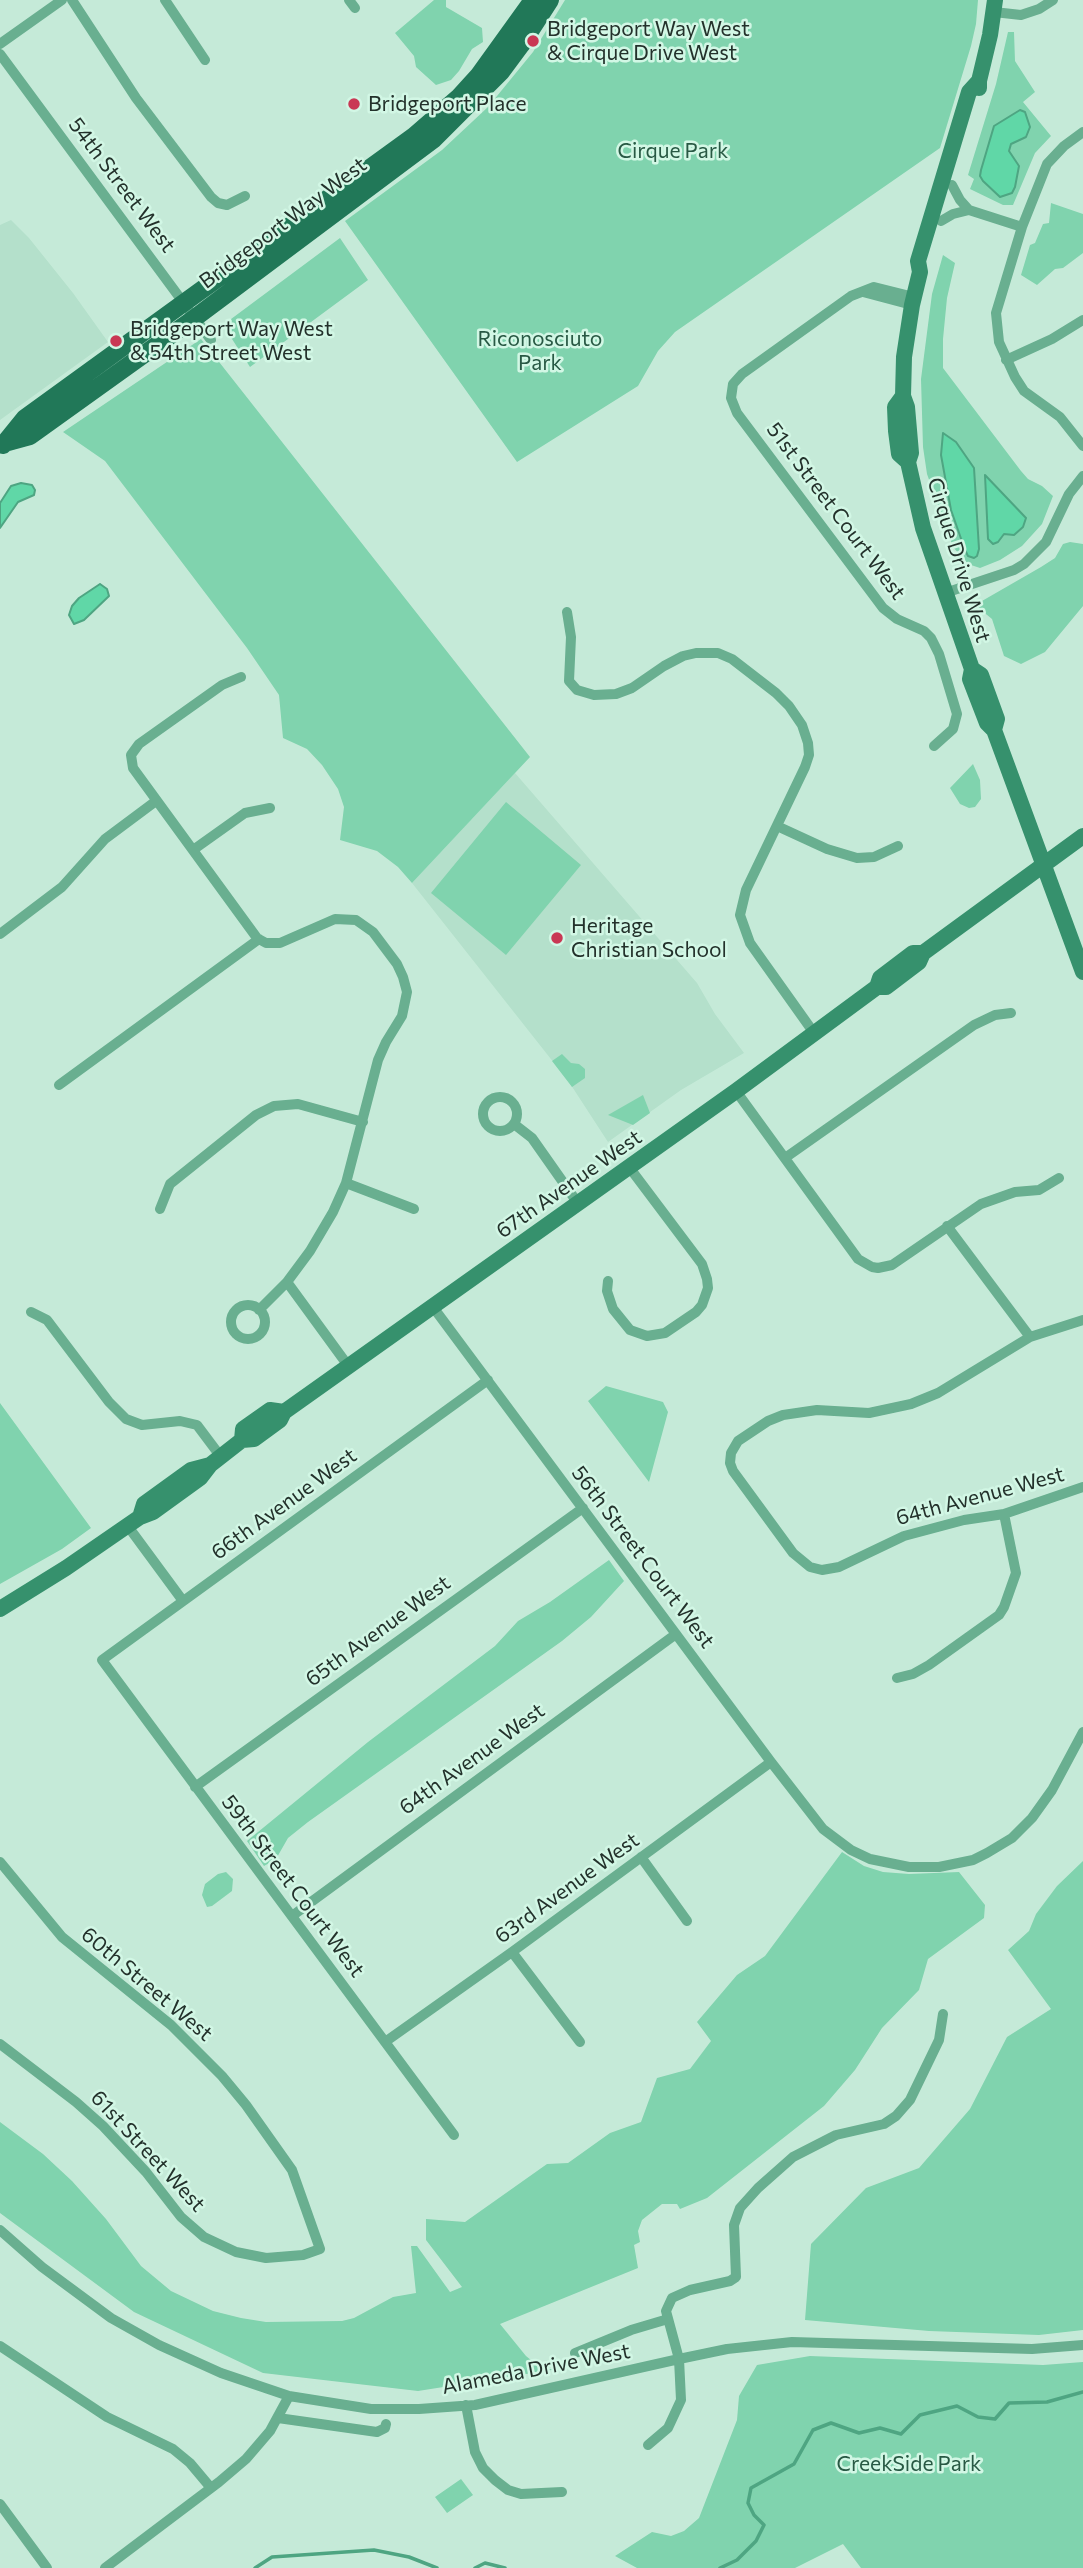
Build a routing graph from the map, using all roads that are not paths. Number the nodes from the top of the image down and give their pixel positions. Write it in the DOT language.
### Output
graph roads {
  1 [pos="62,0"];
  2 [pos="72,0"];
  3 [pos="164,0"];
  4 [pos="533,0"];
  5 [pos="550,0"];
  6 [pos="1053,0"];
  7 [pos="994,6"];
  8 [pos="0,44"];
  9 [pos="0,54"];
  10 [pos="205,60"];
  11 [pos="979,81"];
  12 [pos="1083,132"];
  13 [pos="952,186"];
  14 [pos="245,196"];
  15 [pos="969,210"];
  16 [pos="941,221"];
  17 [pos="1021,227"];
  18 [pos="920,272"];
  19 [pos="913,301"];
  20 [pos="191,310"];
  21 [pos="1083,320"];
  22 [pos="211,340"];
  23 [pos="1006,360"];
  24 [pos="4,444"];
  25 [pos="1083,446"];
  26 [pos="1083,476"];
  27 [pos="944,593"];
  28 [pos="567,611"];
  29 [pos="241,677"];
  30 [pos="934,746"];
  31 [pos="156,801"];
  32 [pos="270,808"];
  33 [pos="777,826"];
  34 [pos="1083,836"];
  35 [pos="898,846"];
  36 [pos="192,850"];
  37 [pos="1044,865"];
  38 [pos="0,934"];
  39 [pos="259,939"];
  40 [pos="1083,972"];
  41 [pos="1011,1013"];
  42 [pos="814,1033"];
  43 [pos="59,1085"];
  44 [pos="736,1091"];
  45 [pos="363,1122"];
  46 [pos="514,1124"];
  47 [pos="785,1158"];
  48 [pos="629,1167"];
  49 [pos="1059,1178"];
  50 [pos="346,1183"];
  51 [pos="577,1202"];
  52 [pos="160,1209"];
  53 [pos="414,1209"];
  54 [pos="947,1226"];
  55 [pos="608,1281"];
  56 [pos="287,1282"];
  57 [pos="433,1307"];
  58 [pos="259,1310"];
  59 [pos="32,1312"];
  60 [pos="1083,1320"];
  61 [pos="1030,1337"];
  62 [pos="349,1367"];
  63 [pos="488,1380"];
  64 [pos="216,1461"];
  65 [pos="1083,1487"];
  66 [pos="583,1508"];
  67 [pos="1004,1514"];
  68 [pos="134,1521"];
  69 [pos="183,1601"];
  70 [pos="0,1609"];
  71 [pos="676,1634"];
  72 [pos="102,1660"];
  73 [pos="897,1678"];
  74 [pos="1083,1732"];
  75 [pos="771,1762"];
  76 [pos="195,1787"];
  77 [pos="641,1857"];
  78 [pos="0,1862"];
  79 [pos="292,1916"];
  80 [pos="687,1921"];
  81 [pos="512,1952"];
  82 [pos="943,2014"];
  83 [pos="385,2042"];
  84 [pos="580,2042"];
  85 [pos="0,2043"];
  86 [pos="454,2135"];
  87 [pos="0,2230"];
  88 [pos="320,2249"];
  89 [pos="668,2319"];
  90 [pos="1083,2345"];
  91 [pos="0,2346"];
  92 [pos="575,2353"];
  93 [pos="679,2358"];
  94 [pos="289,2396"];
  95 [pos="466,2405"];
  96 [pos="278,2418"];
  97 [pos="386,2424"];
  98 [pos="648,2445"];
  99 [pos="211,2488"];
  100 [pos="562,2493"];
  101 [pos="0,2504"];
  102 [pos="47,2568"];
  103 [pos="105,2568"];
  1 -- 8 [label="street"];
  2 -- 14 [label="street"];
  3 -- 10 [label="street"];
  4 -- 20 [label="main road, Bridgeport Way West"];
  5 -- 20 [label="main road, Bridgeport Way West"];
  6 -- 7 [label="street"];
  7 -- 11 [label="street, Cirque Drive West"];
  9 -- 20 [label="street, 54th Street West"];
  11 -- 13 [label="street, Cirque Drive West"];
  11 -- 18 [label="street, Cirque Drive West"];
  12 -- 17 [label="street"];
  13 -- 15 [label="street"];
  13 -- 16 [label="street, Cirque Drive West"];
  15 -- 16 [label="street"];
  15 -- 17 [label="street"];
  16 -- 18 [label="street, Cirque Drive West"];
  17 -- 23 [label="street"];
  18 -- 19 [label="street, Cirque Drive West"];
  19 -- 27 [label="street, Cirque Drive West"];
  19 -- 30 [label="street, 51st Street Court West"];
  20 -- 22 [label="street, 54th Street West"];
  20 -- 24 [label="main road, Bridgeport Way West"];
  21 -- 23 [label="street"];
  23 -- 25 [label="street"];
  26 -- 27 [label="street"];
  27 -- 37 [label="street, Cirque Drive West"];
  28 -- 33 [label="street"];
  29 -- 31 [label="street"];
  31 -- 36 [label="street"];
  31 -- 38 [label="street"];
  32 -- 36 [label="street"];
  33 -- 35 [label="street"];
  33 -- 42 [label="street"];
  34 -- 37 [label="street, 67th Avenue West"];
  36 -- 39 [label="street"];
  37 -- 40 [label="street, Cirque Drive West"];
  37 -- 42 [label="street, 67th Avenue West"];
  39 -- 43 [label="street"];
  39 -- 45 [label="street"];
  41 -- 47 [label="street"];
  42 -- 44 [label="street, 67th Avenue West"];
  44 -- 47 [label="street"];
  44 -- 48 [label="street, 67th Avenue West"];
  45 -- 50 [label="street"];
  45 -- 52 [label="street"];
  46 -- 51 [label="street"];
  47 -- 54 [label="street"];
  48 -- 51 [label="street, 67th Avenue West"];
  48 -- 55 [label="street"];
  49 -- 54 [label="street"];
  50 -- 53 [label="street"];
  50 -- 56 [label="street"];
  51 -- 57 [label="street, 67th Avenue West"];
  54 -- 61 [label="street"];
  56 -- 58 [label="street"];
  56 -- 62 [label="street"];
  57 -- 62 [label="street, 67th Avenue West"];
  57 -- 63 [label="street, 56th Street Court West"];
  59 -- 64 [label="street"];
  60 -- 61 [label="street"];
  61 -- 67 [label="street, 64th Avenue West"];
  62 -- 64 [label="street, 67th Avenue West"];
  63 -- 66 [label="street, 56th Street Court West"];
  63 -- 69 [label="street, 66th Avenue West"];
  64 -- 68 [label="street, 67th Avenue West"];
  65 -- 67 [label="street, 64th Avenue West"];
  66 -- 71 [label="street, 56th Street Court West"];
  66 -- 76 [label="street, 65th Avenue West"];
  67 -- 73 [label="street"];
  68 -- 69 [label="street"];
  68 -- 70 [label="street, 67th Avenue West"];
  69 -- 72 [label="street, 66th Avenue West"];
  71 -- 75 [label="street, 56th Street Court West"];
  71 -- 79 [label="street, 64th Avenue West"];
  72 -- 76 [label="street, 59th Street Court West"];
  74 -- 75 [label="street, 56th Street Court West"];
  75 -- 77 [label="street, 63rd Avenue West"];
  76 -- 79 [label="street, 59th Street Court West"];
  77 -- 80 [label="street"];
  77 -- 81 [label="street, 63rd Avenue West"];
  78 -- 88 [label="street, 60th Street West"];
  79 -- 83 [label="street, 59th Street Court West"];
  81 -- 83 [label="street, 63rd Avenue West"];
  81 -- 84 [label="street"];
  82 -- 89 [label="street"];
  83 -- 86 [label="street, 59th Street Court West"];
  85 -- 88 [label="street, 61st Street West"];
  87 -- 94 [label="street, Alameda Drive West"];
  89 -- 92 [label="street"];
  89 -- 93 [label="street"];
  90 -- 93 [label="street, Alameda Drive West"];
  91 -- 99 [label="street"];
  93 -- 95 [label="street, Alameda Drive West"];
  93 -- 98 [label="street"];
  94 -- 95 [label="street, Alameda Drive West"];
  94 -- 96 [label="street"];
  95 -- 100 [label="street"];
  96 -- 97 [label="street"];
  96 -- 99 [label="street"];
  99 -- 103 [label="street"];
  101 -- 102 [label="street"];
}
